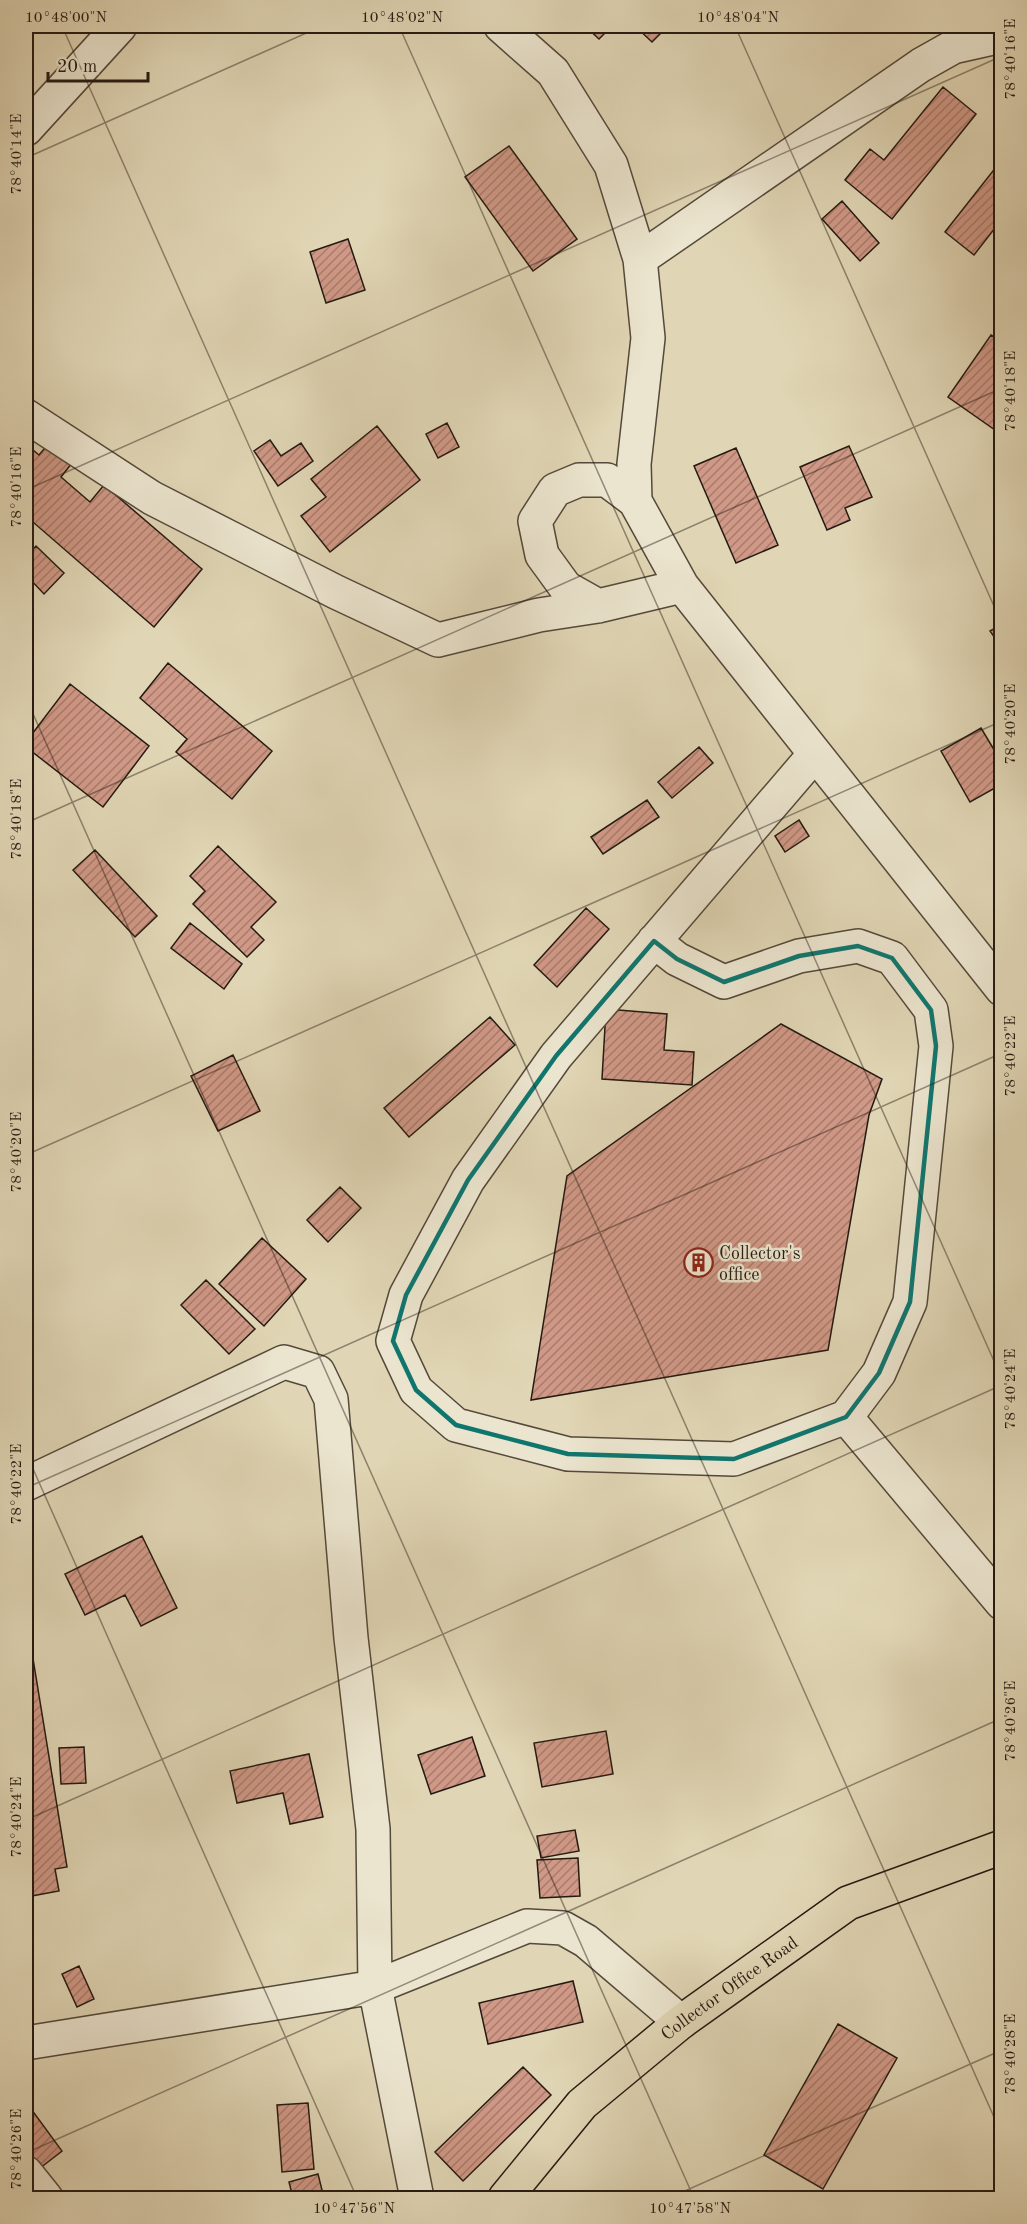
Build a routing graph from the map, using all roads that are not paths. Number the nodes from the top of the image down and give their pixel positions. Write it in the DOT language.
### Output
graph roads {
  1 [pos="120,26"];
  2 [pos="501,26"];
  3 [pos="1002,36"];
  4 [pos="26,129"];
  5 [pos="639,259"];
  6 [pos="26,416"];
  7 [pos="635,501"];
  8 [pos="682,586"];
  9 [pos="598,606"];
  10 [pos="815,754"];
  11 [pos="654,941"];
  12 [pos="1002,989"];
  13 [pos="846,1417"];
  14 [pos="26,1484"];
  15 [pos="1002,1603"];
  16 [pos="1002,1847"];
  17 [pos="375,1987"];
  18 [pos="681,2022"];
  19 [pos="26,2043"];
  20 [pos="26,2173"];
  21 [pos="46,2199"];
  22 [pos="417,2199"];
  23 [pos="505,2199"];
  1 -- 4 [label="street"];
  2 -- 5 [label="street"];
  3 -- 5 [label="street"];
  5 -- 7 [label="street"];
  6 -- 9 [label="street"];
  7 -- 8 [label="street"];
  7 -- 9 [label="street"];
  8 -- 9 [label="street"];
  8 -- 10 [label="street"];
  10 -- 11 [label="street"];
  10 -- 12 [label="street"];
  11 -- 13 [label="street"];
  11 -- 13 [label="street"];
  13 -- 15 [label="street"];
  14 -- 17 [label="street"];
  16 -- 18 [label="main road, Collector Office Road"];
  17 -- 18 [label="street"];
  17 -- 19 [label="street"];
  17 -- 22 [label="street"];
  18 -- 23 [label="main road, Collector Office Road"];
  20 -- 21 [label="street"];
}
